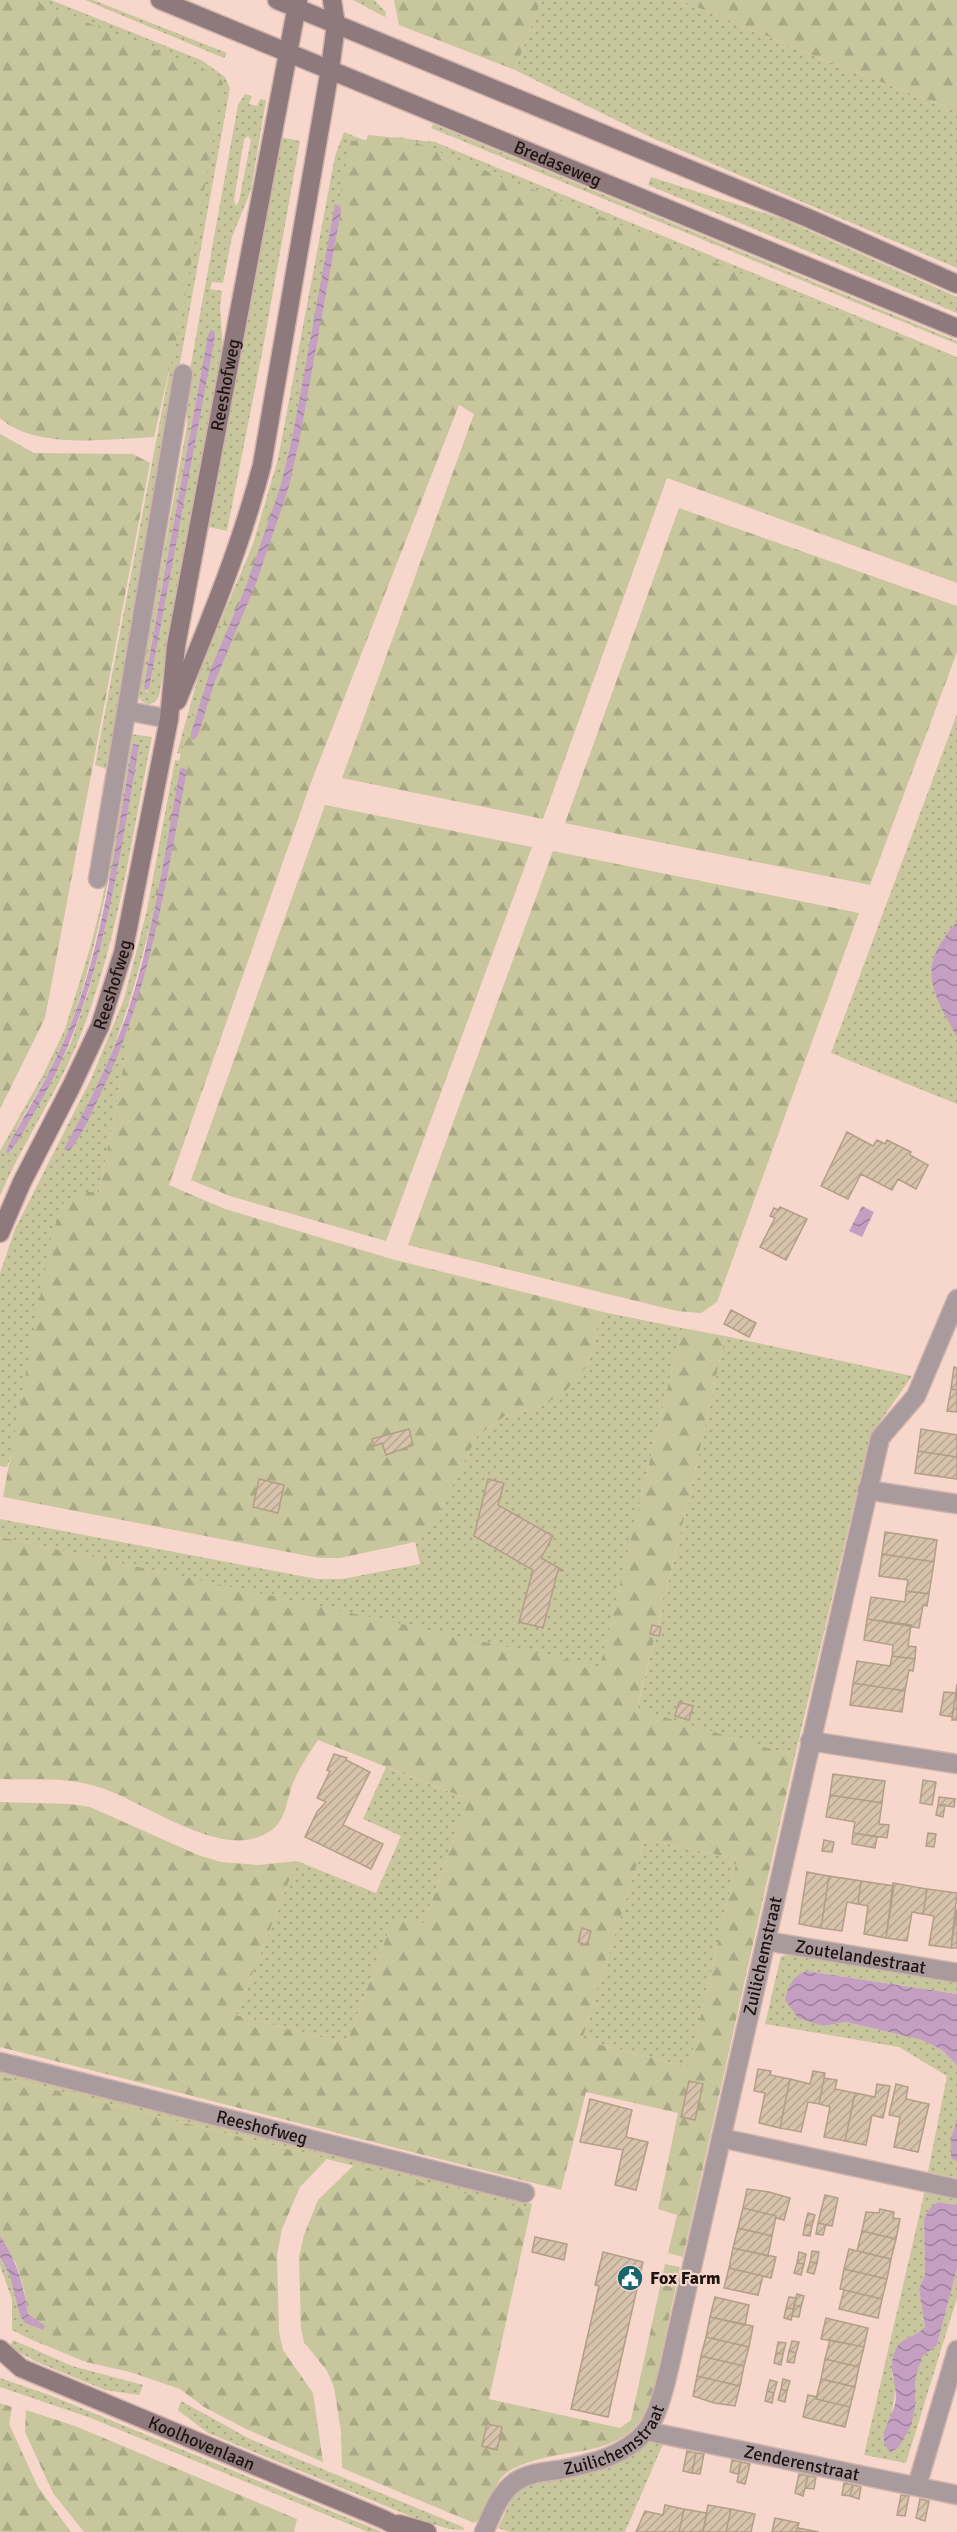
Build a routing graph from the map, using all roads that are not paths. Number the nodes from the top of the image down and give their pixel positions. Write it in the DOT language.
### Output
graph roads {
  1 [pos="160,0"];
  2 [pos="277,0"];
  3 [pos="332,0"];
  4 [pos="297,4"];
  5 [pos="336,25"];
  6 [pos="288,52"];
  7 [pos="330,69"];
  8 [pos="957,284"];
  9 [pos="957,328"];
  10 [pos="183,374"];
  11 [pos="128,711"];
  12 [pos="169,719"];
  13 [pos="98,879"];
  14 [pos="0,1233"];
  15 [pos="957,1299"];
  16 [pos="867,1490"];
  17 [pos="957,1504"];
  18 [pos="810,1741"];
  19 [pos="957,1764"];
  20 [pos="766,1941"];
  21 [pos="957,1973"];
  22 [pos="0,2062"];
  23 [pos="721,2138"];
  24 [pos="957,2188"];
  25 [pos="525,2193"];
  26 [pos="0,2349"];
  27 [pos="957,2350"];
  28 [pos="0,2366"];
  29 [pos="21,2368"];
  30 [pos="646,2431"];
  31 [pos="917,2487"];
  32 [pos="957,2494"];
  33 [pos="383,2519"];
  34 [pos="408,2532"];
  35 [pos="427,2532"];
  36 [pos="484,2532"];
  1 -- 6 [label="street, Bredaseweg"];
  2 -- 4 [label="street"];
  3 -- 5 [label="street, Reeshofweg"];
  4 -- 5 [label="street"];
  4 -- 6 [label="street, Reeshofweg"];
  5 -- 7 [label="street, Reeshofweg"];
  5 -- 8 [label="street"];
  6 -- 7 [label="street, Bredaseweg"];
  6 -- 12 [label="street, Reeshofweg"];
  7 -- 9 [label="street, Bredaseweg"];
  7 -- 12 [label="street, Reeshofweg"];
  10 -- 11 [label="street"];
  11 -- 12 [label="street"];
  11 -- 13 [label="street"];
  12 -- 14 [label="street, Reeshofweg"];
  15 -- 16 [label="street, Zuilichemstraat"];
  16 -- 17 [label="street"];
  16 -- 18 [label="street, Zuilichemstraat"];
  18 -- 19 [label="street"];
  18 -- 20 [label="street, Zuilichemstraat"];
  20 -- 21 [label="street, Zoutelandestraat"];
  20 -- 23 [label="street, Zuilichemstraat"];
  22 -- 25 [label="street, Reeshofweg"];
  23 -- 24 [label="street"];
  23 -- 30 [label="street, Zuilichemstraat"];
  26 -- 29 [label="street, Koolhovenlaan"];
  27 -- 31 [label="street"];
  28 -- 29 [label="street, Koolhovenlaan"];
  29 -- 33 [label="street, Koolhovenlaan"];
  30 -- 31 [label="street, Zenderenstraat"];
  30 -- 36 [label="street, Zuilichemstraat"];
  31 -- 32 [label="street, Zenderenstraat"];
  33 -- 34 [label="street, Koolhovenlaan"];
  33 -- 35 [label="street, Koolhovenlaan"];
}
